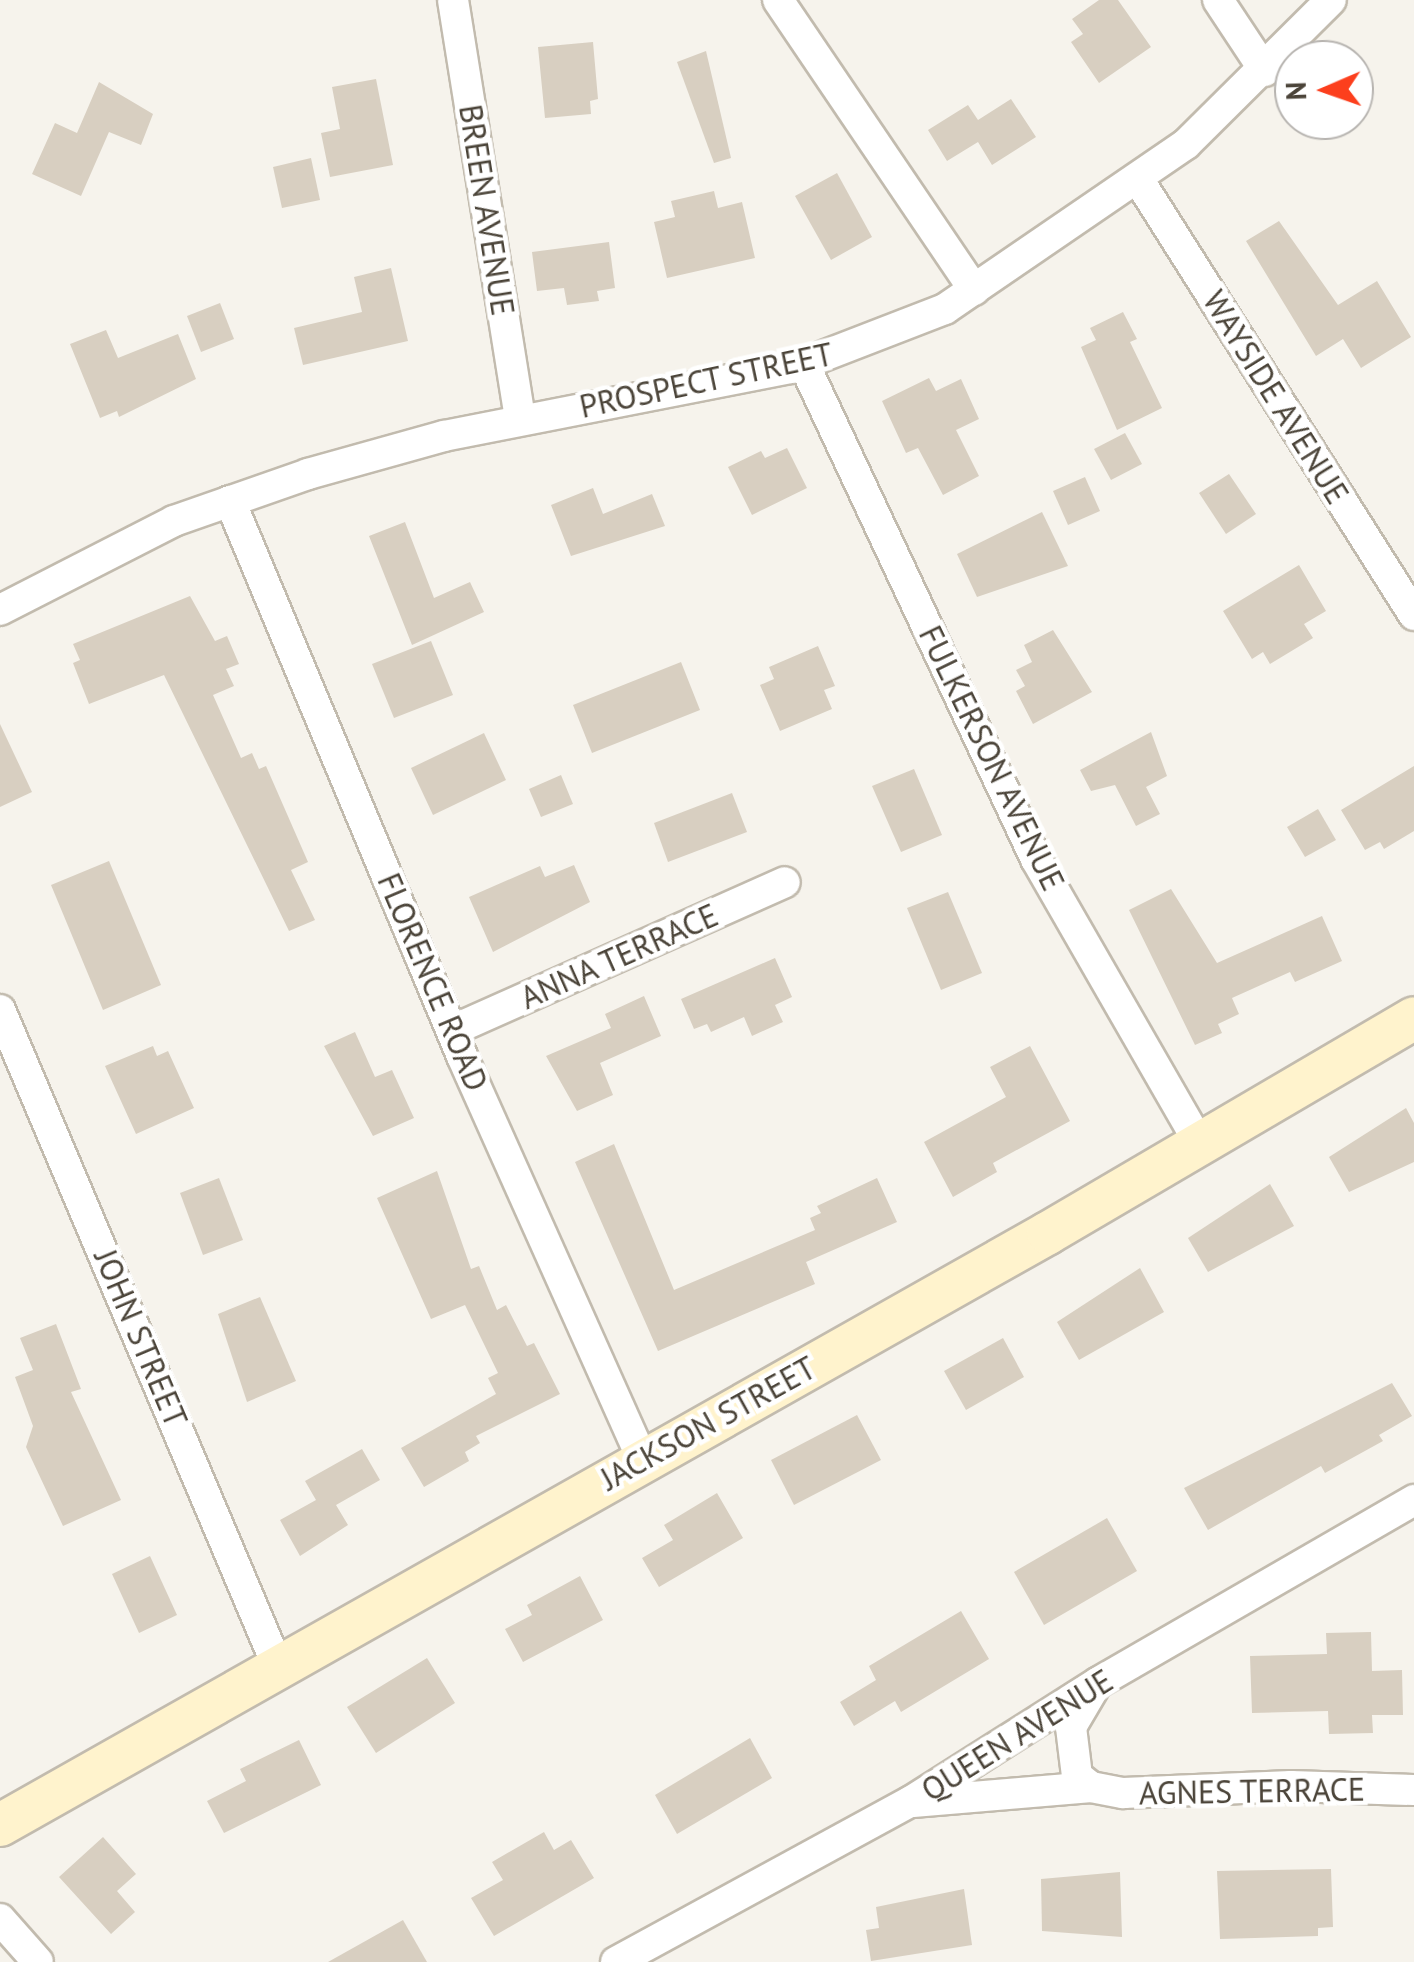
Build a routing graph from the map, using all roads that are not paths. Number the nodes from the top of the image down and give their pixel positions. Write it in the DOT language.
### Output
graph roads {
  1 [pos="453,0"];
  2 [pos="778,0"];
  3 [pos="1218,0"];
  4 [pos="1331,0"];
  5 [pos="1265,70"];
  6 [pos="1138,179"];
  7 [pos="974,290"];
  8 [pos="804,364"];
  9 [pos="520,420"];
  10 [pos="230,501"];
  11 [pos="0,610"];
  12 [pos="1414,615"];
  13 [pos="785,882"];
  14 [pos="0,1010"];
  15 [pos="1414,1018"];
  16 [pos="453,1030"];
  17 [pos="1199,1142"];
  18 [pos="643,1460"];
  19 [pos="1414,1500"];
  20 [pos="278,1667"];
  21 [pos="1098,1682"];
  22 [pos="1090,1786"];
  23 [pos="1414,1790"];
  24 [pos="910,1802"];
  25 [pos="0,1825"];
  26 [pos="0,1920"];
  27 [pos="38,1962"];
  28 [pos="616,1962"];
  1 -- 9 [label="street, BREEN AVENUE"];
  2 -- 7 [label="street"];
  3 -- 5 [label="street"];
  4 -- 5 [label="street, PROSPECT STREET"];
  5 -- 6 [label="street, PROSPECT STREET"];
  6 -- 7 [label="street, PROSPECT STREET"];
  6 -- 12 [label="street, WAYSIDE AVENUE"];
  7 -- 8 [label="street, PROSPECT STREET"];
  8 -- 9 [label="street, PROSPECT STREET"];
  8 -- 17 [label="street, FULKERSON AVENUE"];
  9 -- 10 [label="street, PROSPECT STREET"];
  10 -- 11 [label="street, PROSPECT STREET"];
  10 -- 16 [label="street, FLORENCE ROAD"];
  13 -- 16 [label="street, ANNA TERRACE"];
  14 -- 20 [label="street, JOHN STREET"];
  15 -- 17 [label="main road, JACKSON STREET"];
  16 -- 18 [label="street, FLORENCE ROAD"];
  17 -- 18 [label="main road, JACKSON STREET"];
  18 -- 20 [label="main road, JACKSON STREET"];
  19 -- 21 [label="street, QUEEN AVENUE"];
  20 -- 25 [label="main road, JACKSON STREET"];
  21 -- 22 [label="street, AGNES TERRACE"];
  21 -- 24 [label="street, QUEEN AVENUE"];
  22 -- 23 [label="street, AGNES TERRACE"];
  22 -- 24 [label="street, AGNES TERRACE"];
  24 -- 28 [label="street, QUEEN AVENUE"];
  26 -- 27 [label="street"];
}
